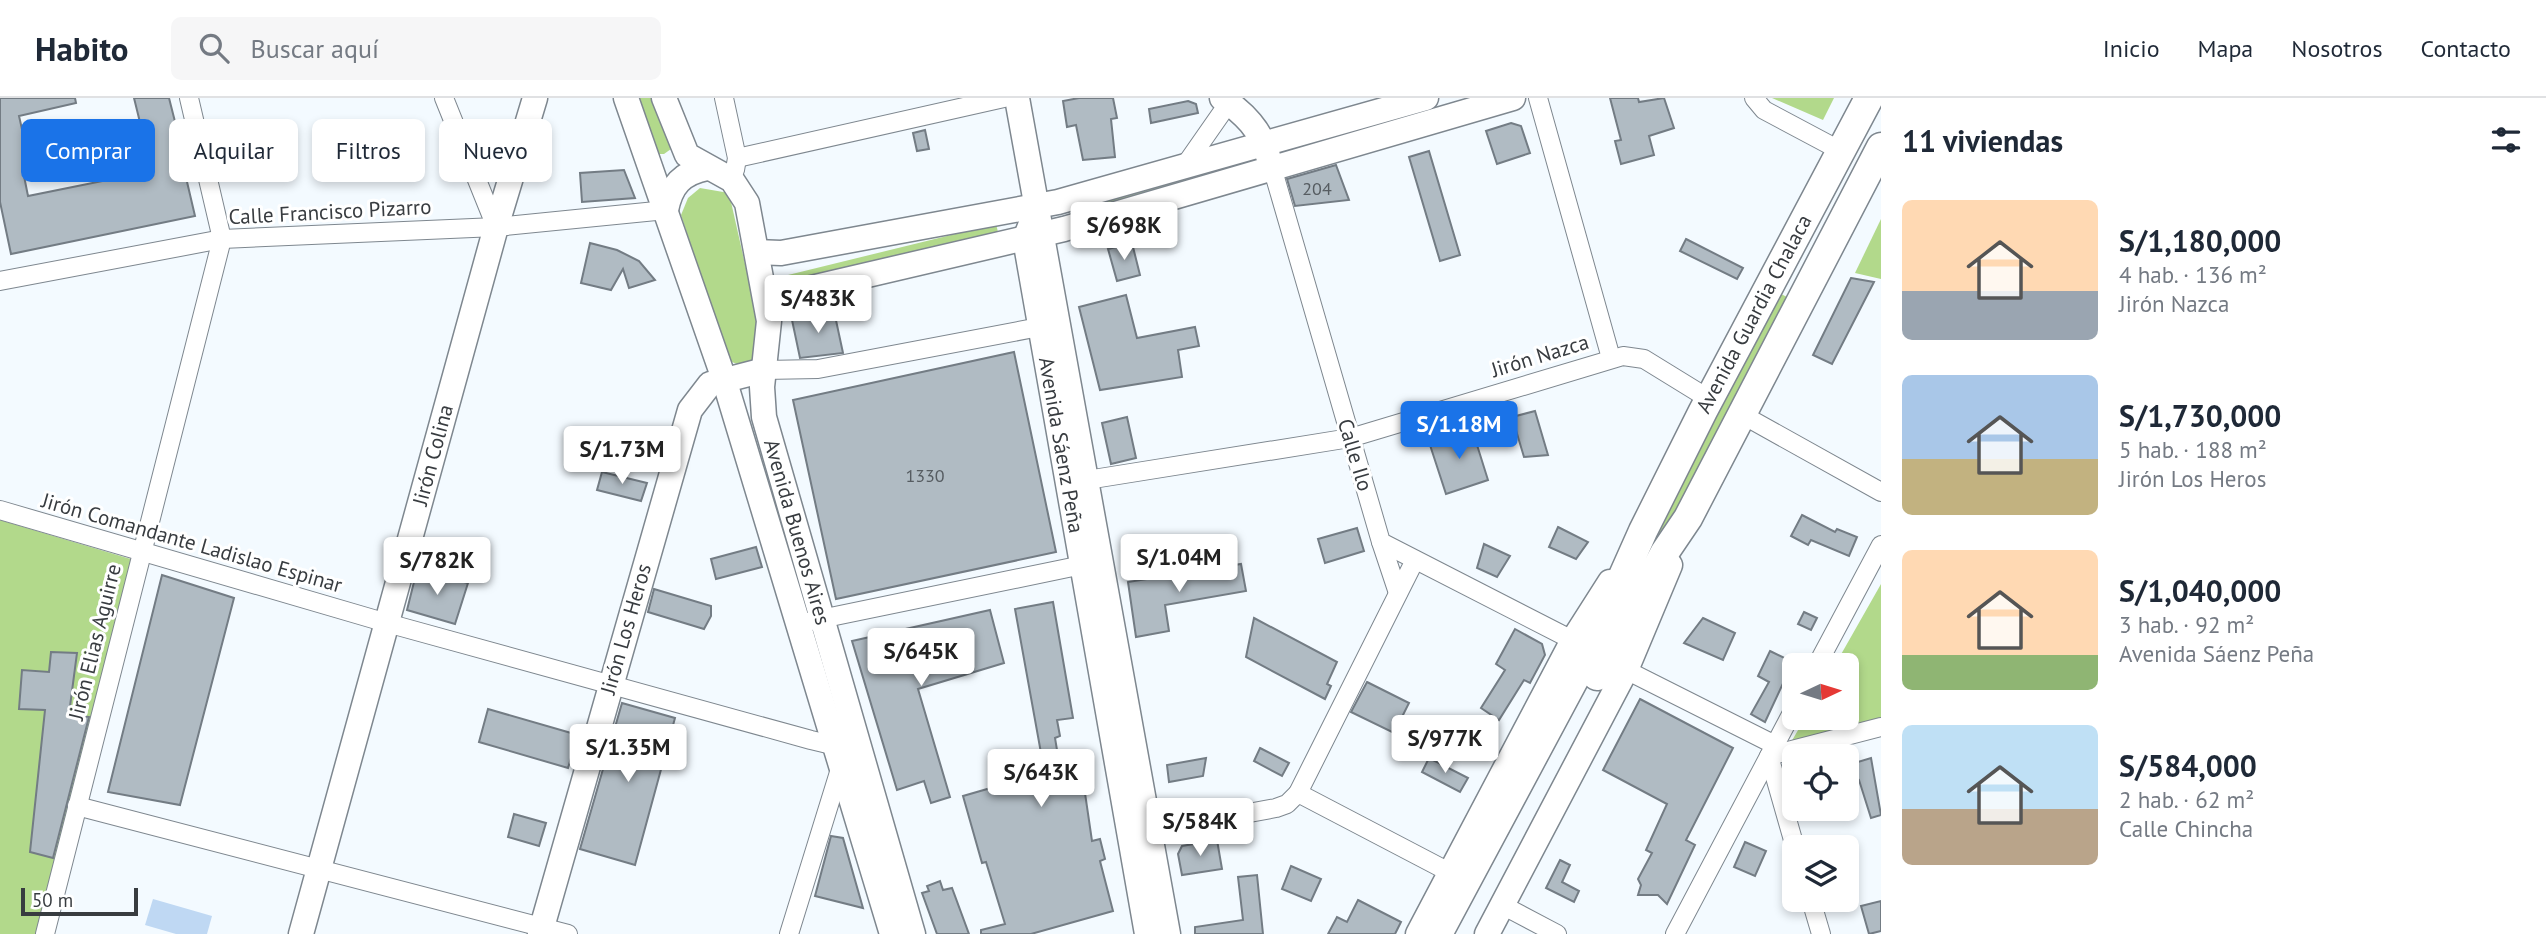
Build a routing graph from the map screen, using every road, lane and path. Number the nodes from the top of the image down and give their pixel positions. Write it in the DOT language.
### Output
graph roads {
  1 [pos="189,98"];
  2 [pos="444,98"];
  3 [pos="535,98"];
  4 [pos="626,98"];
  5 [pos="664,98"];
  6 [pos="724,98"];
  7 [pos="1004,98"];
  8 [pos="1017,98"];
  9 [pos="1513,98"];
  10 [pos="1538,98"];
  11 [pos="1754,98"];
  12 [pos="1869,98"];
  13 [pos="1419,99"];
  14 [pos="1227,100"];
  15 [pos="1265,143"];
  16 [pos="1841,150"];
  17 [pos="1878,161"];
  18 [pos="1186,164"];
  19 [pos="1272,167"];
  20 [pos="707,168"];
  21 [pos="735,169"];
  22 [pos="1038,206"];
  23 [pos="666,210"];
  24 [pos="496,227"];
  25 [pos="1034,237"];
  26 [pos="222,239"];
  27 [pos="757,252"];
  28 [pos="1774,276"];
  29 [pos="0,281"];
  30 [pos="1805,292"];
  31 [pos="768,304"];
  32 [pos="1050,325"];
  33 [pos="1611,358"];
  34 [pos="764,370"];
  35 [pos="724,379"];
  36 [pos="1709,400"];
  37 [pos="1741,414"];
  38 [pos="1350,438"];
  39 [pos="1087,480"];
  40 [pos="1881,492"];
  41 [pos="0,510"];
  42 [pos="1688,518"];
  43 [pos="1381,542"];
  44 [pos="1881,545"];
  45 [pos="142,552"];
  46 [pos="1415,560"];
  47 [pos="1092,563"];
  48 [pos="1398,593"];
  49 [pos="811,621"];
  50 [pos="387,623"];
  51 [pos="1582,645"];
  52 [pos="1823,653"];
  53 [pos="1626,670"];
  54 [pos="610,682"];
  55 [pos="1881,727"];
  56 [pos="1783,730"];
  57 [pos="1772,751"];
  58 [pos="849,752"];
  59 [pos="1542,759"];
  60 [pos="1298,793"];
  61 [pos="77,806"];
  62 [pos="1150,831"];
  63 [pos="1792,835"];
  64 [pos="318,869"];
  65 [pos="1451,873"];
  66 [pos="1503,905"];
  67 [pos="1815,912"];
  68 [pos="541,931"];
  69 [pos="1153,931"];
  70 [pos="45,934"];
  71 [pos="301,934"];
  72 [pos="568,934"];
  73 [pos="789,934"];
  74 [pos="892,934"];
  75 [pos="914,934"];
  76 [pos="1418,934"];
  77 [pos="1438,934"];
  78 [pos="1457,934"];
  79 [pos="1487,934"];
  80 [pos="1557,934"];
  81 [pos="1675,934"];
  82 [pos="1821,934"];
  1 -- 26 [label="street"];
  2 -- 24 [label="street"];
  3 -- 24 [label="main road, Jirón Colina"];
  4 -- 23 [label="main road, Avenida Buenos Aires"];
  5 -- 20 [label="main road"];
  6 -- 21 [label="street"];
  7 -- 21 [label="street"];
  8 -- 22 [label="main road"];
  9 -- 19 [label="main road"];
  10 -- 33 [label="street"];
  11 -- 16 [label="street"];
  12 -- 16 [label="main road, Avenida Guardia Chalaca"];
  13 -- 15 [label="main road"];
  14 -- 15 [label="main road"];
  14 -- 18 [label="street"];
  15 -- 18 [label="main road"];
  15 -- 19 [label="main road, Calle Ilo"];
  16 -- 28 [label="main road, Avenida Guardia Chalaca"];
  17 -- 30 [label="main road, Avenida Guardia Chalaca"];
  18 -- 22 [label="main road"];
  19 -- 25 [label="main road"];
  19 -- 38 [label="street, Calle Ilo"];
  20 -- 21 [label="main road"];
  20 -- 23 [label="main road"];
  21 -- 27 [label="main road, Avenida Buenos Aires"];
  22 -- 25 [label="main road"];
  22 -- 27 [label="main road"];
  23 -- 24 [label="street, Calle Francisco Pizarro"];
  23 -- 35 [label="main road, Avenida Buenos Aires"];
  24 -- 26 [label="street, Calle Francisco Pizarro"];
  24 -- 50 [label="main road, Jirón Colina"];
  25 -- 31 [label="main road"];
  25 -- 32 [label="main road, Avenida Sáenz Peña"];
  26 -- 29 [label="street, Calle Francisco Pizarro"];
  26 -- 45 [label="street, Jirón Elias Aguirre"];
  27 -- 31 [label="main road, Avenida Buenos Aires"];
  28 -- 30 [label="main road"];
  28 -- 36 [label="main road, Avenida Guardia Chalaca"];
  30 -- 37 [label="main road, Avenida Guardia Chalaca"];
  31 -- 34 [label="main road, Avenida Buenos Aires"];
  32 -- 34 [label="street"];
  32 -- 39 [label="main road, Avenida Sáenz Peña"];
  32 -- 47 [label="main road, Avenida Sáenz Peña"];
  33 -- 36 [label="street, Jirón Nazca"];
  33 -- 38 [label="street, Jirón Nazca"];
  34 -- 35 [label="main road, Jirón Los Heros"];
  34 -- 49 [label="main road, Avenida Buenos Aires"];
  35 -- 49 [label="main road, Avenida Buenos Aires"];
  35 -- 54 [label="main road, Jirón Los Heros"];
  36 -- 51 [label="main road, Avenida Guardia Chalaca"];
  37 -- 40 [label="street"];
  37 -- 42 [label="main road, Avenida Guardia Chalaca"];
  38 -- 39 [label="street, Jirón Nazca"];
  38 -- 43 [label="street, Calle Ilo"];
  39 -- 47 [label="main road, Avenida Sáenz Peña"];
  41 -- 45 [label="street, Jirón Comandante Ladislao Espinar"];
  42 -- 53 [label="main road, Avenida Guardia Chalaca"];
  42 -- 59 [label="main road, Avenida Guardia Chalaca"];
  43 -- 46 [label="street"];
  43 -- 48 [label="street, Calle Ilo"];
  44 -- 52 [label="street"];
  45 -- 50 [label="street, Jirón Comandante Ladislao Espinar"];
  45 -- 61 [label="street, Jirón Elias Aguirre"];
  46 -- 48 [label="street"];
  46 -- 51 [label="street"];
  47 -- 49 [label="street"];
  47 -- 62 [label="main road, Avenida Sáenz Peña"];
  47 -- 69 [label="main road, Avenida Sáenz Peña"];
  48 -- 60 [label="street"];
  49 -- 58 [label="main road, Avenida Buenos Aires"];
  50 -- 54 [label="street, Jirón Comandante Ladislao Espinar"];
  50 -- 64 [label="main road, Jirón Colina"];
  51 -- 59 [label="main road, Avenida Guardia Chalaca"];
  51 -- 65 [label="main road, Avenida Guardia Chalaca"];
  53 -- 57 [label="street"];
  53 -- 66 [label="main road, Avenida Guardia Chalaca"];
  54 -- 58 [label="street, Jirón Comandante Ladislao Espinar"];
  54 -- 68 [label="main road, Jirón Los Heros"];
  55 -- 57 [label="street"];
  56 -- 57 [label="street"];
  57 -- 63 [label="street"];
  57 -- 81 [label="street"];
  58 -- 73 [label="street"];
  58 -- 74 [label="main road, Avenida Buenos Aires"];
  58 -- 75 [label="main road, Avenida Buenos Aires"];
  59 -- 77 [label="main road, Avenida Guardia Chalaca"];
  59 -- 78 [label="main road, Avenida Guardia Chalaca"];
  60 -- 62 [label="street"];
  60 -- 65 [label="street"];
  61 -- 64 [label="street"];
  61 -- 70 [label="street, Jirón Elias Aguirre"];
  62 -- 69 [label="main road, Avenida Sáenz Peña"];
  64 -- 68 [label="street"];
  64 -- 71 [label="main road, Jirón Colina"];
  65 -- 76 [label="main road, Avenida Guardia Chalaca"];
  66 -- 79 [label="main road, Avenida Guardia Chalaca"];
  66 -- 80 [label="street"];
  67 -- 82 [label="street"];
  68 -- 72 [label="street"];
}
